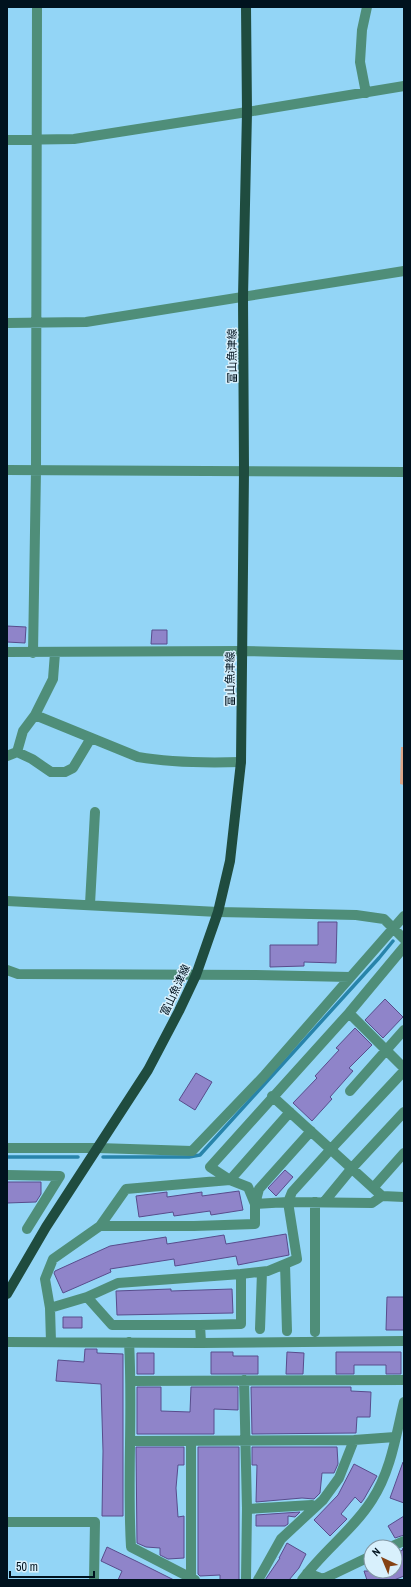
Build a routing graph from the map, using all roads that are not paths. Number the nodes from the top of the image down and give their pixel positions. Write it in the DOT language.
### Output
graph roads {
  1 [pos="37,7"];
  2 [pos="246,7"];
  3 [pos="367,7"];
  4 [pos="404,86"];
  5 [pos="366,92"];
  6 [pos="247,112"];
  7 [pos="7,140"];
  8 [pos="37,140"];
  9 [pos="404,271"];
  10 [pos="243,296"];
  11 [pos="7,323"];
  12 [pos="36,323"];
  13 [pos="7,470"];
  14 [pos="36,470"];
  15 [pos="244,471"];
  16 [pos="404,472"];
  17 [pos="242,651"];
  18 [pos="7,652"];
  19 [pos="33,653"];
  20 [pos="55,653"];
  21 [pos="404,655"];
  22 [pos="35,715"];
  23 [pos="91,738"];
  24 [pos="12,754"];
  25 [pos="241,762"];
  26 [pos="95,812"];
  27 [pos="7,901"];
  28 [pos="90,904"];
  29 [pos="218,912"];
  30 [pos="404,916"];
  31 [pos="394,927"];
  32 [pos="404,939"];
  33 [pos="404,947"];
  34 [pos="7,970"];
  35 [pos="196,975"];
  36 [pos="350,976"];
  37 [pos="349,1012"];
  38 [pos="404,1030"];
  39 [pos="386,1050"];
  40 [pos="404,1068"];
  41 [pos="404,1071"];
  42 [pos="350,1091"];
  43 [pos="272,1096"];
  44 [pos="290,1112"];
  45 [pos="404,1112"];
  46 [pos="311,1131"];
  47 [pos="7,1148"];
  48 [pos="98,1148"];
  49 [pos="331,1148"];
  50 [pos="404,1153"];
  51 [pos="352,1168"];
  52 [pos="7,1175"];
  53 [pos="60,1176"];
  54 [pos="77,1180"];
  55 [pos="230,1180"];
  56 [pos="373,1188"];
  57 [pos="382,1196"];
  58 [pos="404,1197"];
  59 [pos="288,1202"];
  60 [pos="320,1202"];
  61 [pos="255,1204"];
  62 [pos="100,1226"];
  63 [pos="27,1229"];
  64 [pos="285,1264"];
  65 [pos="262,1272"];
  66 [pos="241,1274"];
  67 [pos="7,1294"];
  68 [pos="87,1297"];
  69 [pos="50,1308"];
  70 [pos="200,1325"];
  71 [pos="260,1329"];
  72 [pos="287,1330"];
  73 [pos="314,1332"];
  74 [pos="404,1341"];
  75 [pos="7,1342"];
  76 [pos="50,1342"];
  77 [pos="129,1342"];
  78 [pos="201,1343"];
  79 [pos="244,1380"];
  80 [pos="404,1380"];
  81 [pos="131,1381"];
  82 [pos="404,1402"];
  83 [pos="402,1422"];
  84 [pos="395,1437"];
  85 [pos="246,1440"];
  86 [pos="354,1440"];
  87 [pos="131,1441"];
  88 [pos="191,1441"];
  89 [pos="315,1507"];
  90 [pos="247,1509"];
  91 [pos="7,1522"];
  92 [pos="363,1560"];
  93 [pos="304,1576"];
  94 [pos="193,1579"];
  95 [pos="94,1580"];
  96 [pos="246,1580"];
  97 [pos="258,1580"];
  1 -- 8 [label="street"];
  2 -- 6 [label="main road, 富山魚津線"];
  3 -- 5 [label="street"];
  4 -- 5 [label="street"];
  5 -- 6 [label="street"];
  6 -- 8 [label="street"];
  6 -- 10 [label="main road, 富山魚津線"];
  7 -- 8 [label="street"];
  8 -- 12 [label="street"];
  9 -- 10 [label="street"];
  10 -- 12 [label="street"];
  10 -- 15 [label="main road, 富山魚津線"];
  11 -- 12 [label="street"];
  12 -- 14 [label="street"];
  13 -- 14 [label="street"];
  14 -- 15 [label="street"];
  14 -- 19 [label="street"];
  15 -- 16 [label="street"];
  15 -- 17 [label="main road, 富山魚津線"];
  17 -- 20 [label="street"];
  17 -- 21 [label="street"];
  17 -- 25 [label="main road, 富山魚津線"];
  18 -- 19 [label="street"];
  19 -- 20 [label="street"];
  20 -- 22 [label="street"];
  22 -- 23 [label="street"];
  22 -- 24 [label="street"];
  23 -- 24 [label="street"];
  23 -- 25 [label="street"];
  25 -- 29 [label="main road, 富山魚津線"];
  26 -- 28 [label="street"];
  27 -- 28 [label="street"];
  28 -- 29 [label="street"];
  29 -- 31 [label="street"];
  29 -- 35 [label="main road, 富山魚津線"];
  30 -- 31 [label="street"];
  31 -- 32 [label="street"];
  31 -- 36 [label="street"];
  33 -- 37 [label="street"];
  34 -- 35 [label="street"];
  35 -- 36 [label="street"];
  35 -- 48 [label="main road, 富山魚津線"];
  36 -- 48 [label="street"];
  37 -- 39 [label="street"];
  37 -- 43 [label="street"];
  38 -- 39 [label="street"];
  39 -- 40 [label="street"];
  39 -- 42 [label="street"];
  41 -- 49 [label="street"];
  43 -- 44 [label="street"];
  43 -- 55 [label="street"];
  44 -- 46 [label="street"];
  44 -- 55 [label="street"];
  45 -- 51 [label="street"];
  46 -- 49 [label="street"];
  46 -- 61 [label="street"];
  47 -- 48 [label="street"];
  48 -- 54 [label="main road, 富山魚津線"];
  49 -- 51 [label="street"];
  49 -- 59 [label="street"];
  50 -- 56 [label="street"];
  51 -- 56 [label="street"];
  51 -- 60 [label="street"];
  52 -- 53 [label="street"];
  53 -- 54 [label="street"];
  53 -- 63 [label="street"];
  54 -- 67 [label="main road, 富山魚津線"];
  55 -- 61 [label="street"];
  55 -- 62 [label="street"];
  56 -- 57 [label="street"];
  57 -- 58 [label="street"];
  57 -- 60 [label="street"];
  59 -- 60 [label="street"];
  59 -- 61 [label="street"];
  59 -- 64 [label="street"];
  60 -- 73 [label="street"];
  61 -- 62 [label="street"];
  62 -- 69 [label="street"];
  64 -- 65 [label="street"];
  64 -- 72 [label="street"];
  65 -- 66 [label="street"];
  65 -- 71 [label="street"];
  66 -- 68 [label="street"];
  66 -- 70 [label="street"];
  68 -- 69 [label="street"];
  68 -- 70 [label="street"];
  69 -- 76 [label="street"];
  70 -- 78 [label="street"];
  74 -- 78 [label="street"];
  75 -- 76 [label="street"];
  76 -- 77 [label="street"];
  77 -- 78 [label="street"];
  77 -- 81 [label="street"];
  79 -- 80 [label="street"];
  79 -- 81 [label="street"];
  79 -- 85 [label="street"];
  81 -- 87 [label="street"];
  82 -- 83 [label="street"];
  83 -- 84 [label="street"];
  84 -- 86 [label="street"];
  84 -- 93 [label="street"];
  85 -- 86 [label="street"];
  85 -- 88 [label="street"];
  85 -- 90 [label="street"];
  86 -- 89 [label="street"];
  87 -- 88 [label="street"];
  87 -- 94 [label="street"];
  88 -- 94 [label="street"];
  89 -- 90 [label="street"];
  89 -- 97 [label="street"];
  90 -- 96 [label="street"];
  91 -- 95 [label="street"];
  92 -- 93 [label="street"];
}
